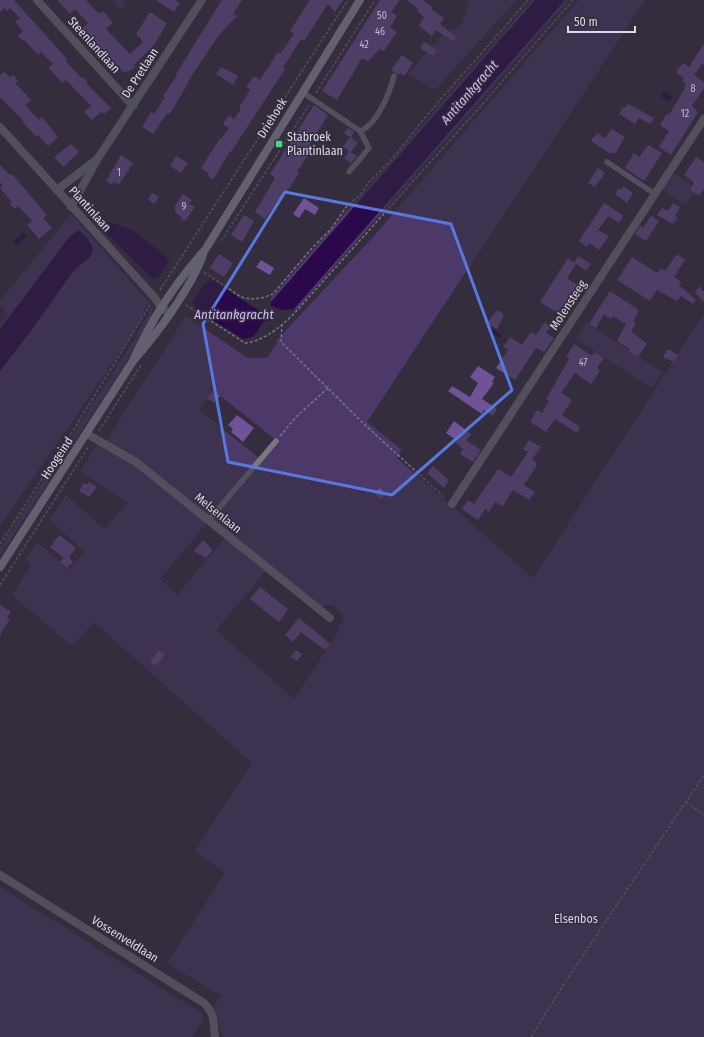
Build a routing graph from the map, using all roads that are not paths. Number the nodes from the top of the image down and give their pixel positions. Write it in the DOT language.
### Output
graph roads {
  1 [pos="37,0"];
  2 [pos="202,0"];
  3 [pos="360,0"];
  4 [pos="394,76"];
  5 [pos="302,92"];
  6 [pos="133,106"];
  7 [pos="704,119"];
  8 [pos="0,127"];
  9 [pos="360,131"];
  10 [pos="98,158"];
  11 [pos="607,162"];
  12 [pos="349,172"];
  13 [pos="57,190"];
  14 [pos="655,194"];
  15 [pos="71,206"];
  16 [pos="205,250"];
  17 [pos="161,308"];
  18 [pos="169,313"];
  19 [pos="134,361"];
  20 [pos="87,434"];
  21 [pos="276,441"];
  22 [pos="452,504"];
  23 [pos="208,521"];
  24 [pos="0,567"];
  25 [pos="330,618"];
  26 [pos="0,875"];
  27 [pos="210,1037"];
  28 [pos="215,1037"];
  1 -- 6 [label="street, Steenlandlaan"];
  2 -- 6 [label="street, De Pretlaan"];
  3 -- 5 [label="main road, Driehoek"];
  4 -- 9 [label="lane"];
  5 -- 9 [label="lane"];
  5 -- 16 [label="main road, Driehoek"];
  6 -- 10 [label="street, De Pretlaan"];
  7 -- 14 [label="street, Molensteeg"];
  8 -- 13 [label="street, Plantinlaan"];
  9 -- 12 [label="lane"];
  10 -- 13 [label="street, De Pretlaan"];
  10 -- 15 [label="street, De Pretlaan"];
  11 -- 14 [label="lane"];
  13 -- 15 [label="street, Plantinlaan"];
  14 -- 22 [label="street, Molensteeg"];
  15 -- 17 [label="street, Plantinlaan"];
  16 -- 17 [label="main road, Driehoek"];
  16 -- 18 [label="main road, Driehoek"];
  17 -- 18 [label="street"];
  17 -- 19 [label="main road, Hoogeind"];
  18 -- 19 [label="main road, Hoogeind"];
  19 -- 20 [label="main road, Hoogeind"];
  20 -- 23 [label="street, Melsenlaan"];
  20 -- 24 [label="main road, Hoogeind"];
  21 -- 23 [label="lane"];
  23 -- 25 [label="street, Melsenlaan"];
  26 -- 28 [label="street, Vossenveldlaan"];
  27 -- 28 [label="lane"];
}
